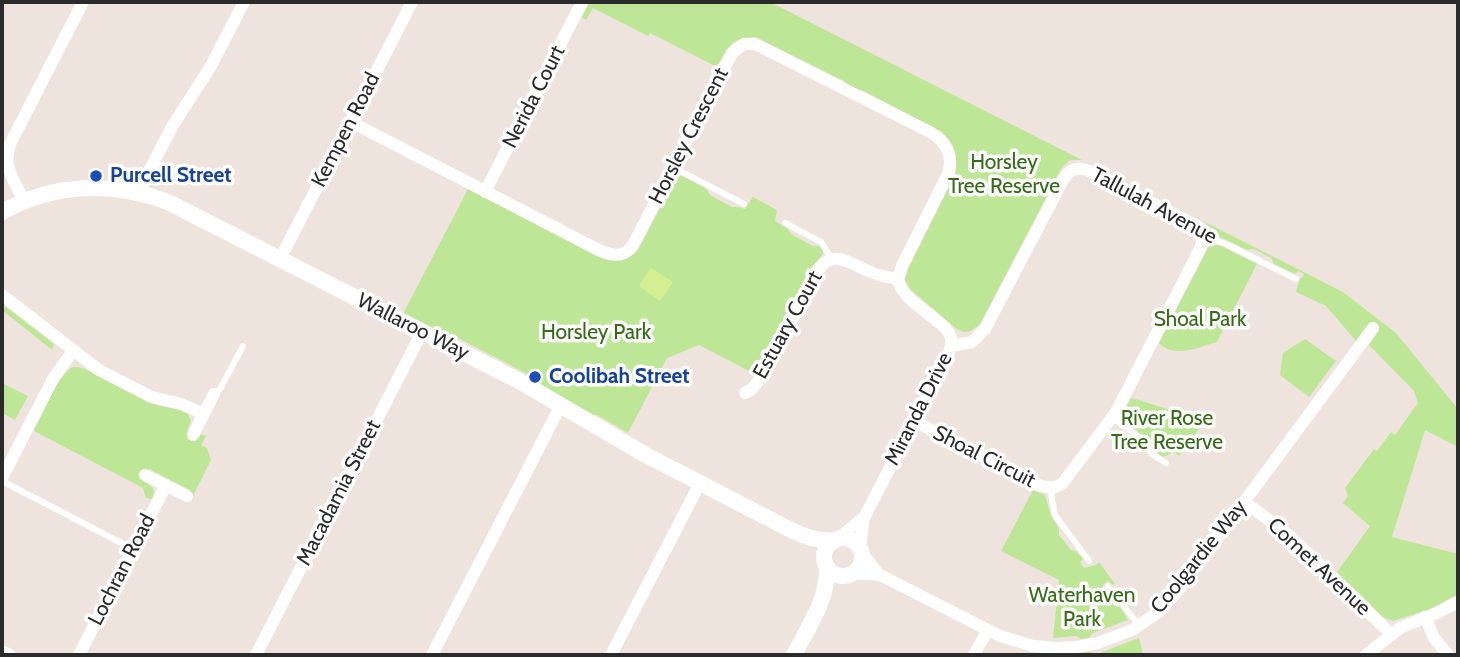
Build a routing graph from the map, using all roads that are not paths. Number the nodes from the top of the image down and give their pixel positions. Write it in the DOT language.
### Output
graph roads {
  1 [pos="83,2"];
  2 [pos="244,2"];
  3 [pos="412,2"];
  4 [pos="582,2"];
  5 [pos="351,121"];
  6 [pos="673,168"];
  7 [pos="485,192"];
  8 [pos="140,193"];
  9 [pos="24,201"];
  10 [pos="744,204"];
  11 [pos="2,212"];
  12 [pos="785,223"];
  13 [pos="1203,236"];
  14 [pos="832,258"];
  15 [pos="281,259"];
  16 [pos="898,279"];
  17 [pos="1296,279"];
  18 [pos="2,295"];
  19 [pos="1373,328"];
  20 [pos="422,332"];
  21 [pos="951,342"];
  22 [pos="243,346"];
  23 [pos="73,351"];
  24 [pos="745,393"];
  25 [pos="214,394"];
  26 [pos="561,405"];
  27 [pos="204,414"];
  28 [pos="1112,418"];
  29 [pos="914,421"];
  30 [pos="193,435"];
  31 [pos="1166,463"];
  32 [pos="145,474"];
  33 [pos="2,480"];
  34 [pos="700,483"];
  35 [pos="166,485"];
  36 [pos="1050,488"];
  37 [pos="187,496"];
  38 [pos="1245,502"];
  39 [pos="864,518"];
  40 [pos="806,538"];
  41 [pos="836,540"];
  42 [pos="134,549"];
  43 [pos="861,550"];
  44 [pos="1089,561"];
  45 [pos="826,563"];
  46 [pos="850,574"];
  47 [pos="880,575"];
  48 [pos="1108,586"];
  49 [pos="824,597"];
  50 [pos="1458,602"];
  51 [pos="1425,617"];
  52 [pos="1140,626"];
  53 [pos="987,631"];
  54 [pos="1391,634"];
  55 [pos="2,651"];
  56 [pos="10,655"];
  57 [pos="79,655"];
  58 [pos="256,655"];
  59 [pos="432,655"];
  60 [pos="611,655"];
  61 [pos="794,655"];
  62 [pos="974,655"];
  63 [pos="1366,655"];
  64 [pos="1448,655"];
  1 -- 9 [label="street"];
  2 -- 8 [label="street"];
  3 -- 5 [label="street, Kempen Road"];
  4 -- 7 [label="street, Nerida Court"];
  5 -- 7 [label="street, Horsley Crescent"];
  5 -- 15 [label="street, Kempen Road"];
  6 -- 7 [label="street, Horsley Crescent"];
  6 -- 10 [label="lane"];
  6 -- 16 [label="street, Horsley Crescent"];
  8 -- 9 [label="street, Wallaroo Way"];
  8 -- 15 [label="street, Wallaroo Way"];
  9 -- 11 [label="street, Wallaroo Way"];
  12 -- 14 [label="lane"];
  13 -- 17 [label="lane, Tallulah Avenue"];
  13 -- 21 [label="street, Tallulah Avenue"];
  13 -- 28 [label="street, Shoal Circuit"];
  14 -- 16 [label="street"];
  14 -- 24 [label="street, Estuary Court"];
  15 -- 20 [label="street, Wallaroo Way"];
  16 -- 21 [label="street, Miranda Drive"];
  18 -- 23 [label="street"];
  19 -- 38 [label="street, Coolgardie Way"];
  20 -- 26 [label="street, Wallaroo Way"];
  20 -- 58 [label="street, Macadamia Street"];
  21 -- 29 [label="street, Miranda Drive"];
  22 -- 25 [label="lane"];
  23 -- 27 [label="street"];
  23 -- 33 [label="street"];
  25 -- 27 [label="street"];
  26 -- 34 [label="street, Wallaroo Way"];
  26 -- 59 [label="street"];
  27 -- 30 [label="street"];
  28 -- 31 [label="lane"];
  28 -- 36 [label="street, Shoal Circuit"];
  29 -- 36 [label="street, Shoal Circuit"];
  29 -- 39 [label="street, Miranda Drive"];
  32 -- 35 [label="street"];
  33 -- 42 [label="lane"];
  34 -- 40 [label="street, Wallaroo Way"];
  34 -- 60 [label="street"];
  35 -- 37 [label="street"];
  35 -- 42 [label="street, Lochran Road"];
  36 -- 44 [label="lane"];
  38 -- 52 [label="street, Coolgardie Way"];
  38 -- 54 [label="street, Comet Avenue"];
  39 -- 41 [label="street, Miranda Drive"];
  39 -- 43 [label="street, Miranda Drive"];
  40 -- 41 [label="street, Wallaroo Way"];
  40 -- 45 [label="street, Wallaroo Way"];
  41 -- 43 [label="street"];
  41 -- 45 [label="street"];
  42 -- 57 [label="street, Lochran Road"];
  43 -- 46 [label="street"];
  43 -- 47 [label="street, Coolgardie Way"];
  45 -- 46 [label="street"];
  45 -- 49 [label="street"];
  46 -- 47 [label="street, Coolgardie Way"];
  46 -- 49 [label="street"];
  47 -- 53 [label="street, Coolgardie Way"];
  48 -- 52 [label="lane"];
  49 -- 61 [label="street"];
  50 -- 51 [label="street"];
  51 -- 54 [label="street"];
  51 -- 64 [label="street"];
  52 -- 53 [label="street, Coolgardie Way"];
  53 -- 62 [label="street"];
  54 -- 63 [label="street"];
  55 -- 56 [label="street"];
}
